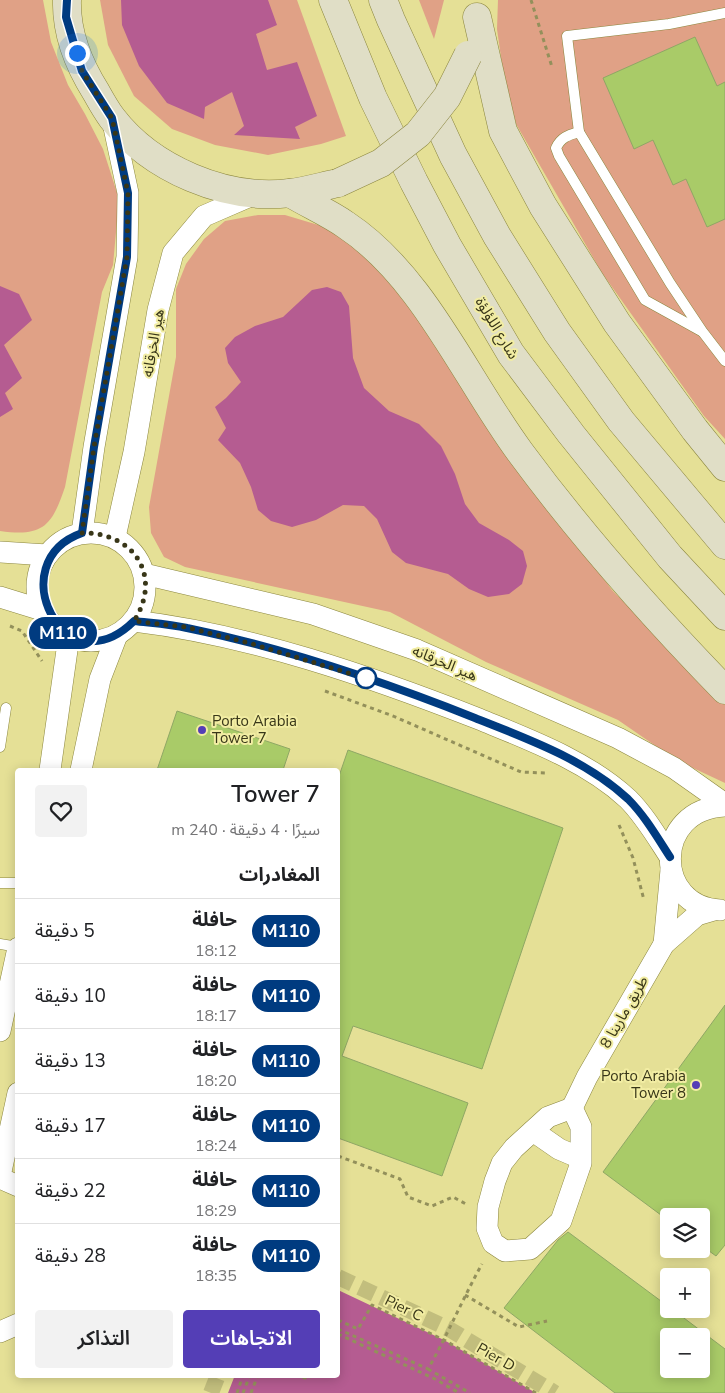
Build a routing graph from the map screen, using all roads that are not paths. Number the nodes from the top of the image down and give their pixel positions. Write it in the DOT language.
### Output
graph roads {
  1 [pos="333,0"];
  2 [pos="383,0"];
  3 [pos="65,6"];
  4 [pos="477,8"];
  5 [pos="725,13"];
  6 [pos="112,118"];
  7 [pos="579,132"];
  8 [pos="290,193"];
  9 [pos="257,194"];
  10 [pos="702,331"];
  11 [pos="725,361"];
  12 [pos="725,467"];
  13 [pos="82,533"];
  14 [pos="115,537"];
  15 [pos="725,545"];
  16 [pos="0,552"];
  17 [pos="47,555"];
  18 [pos="144,574"];
  19 [pos="0,597"];
  20 [pos="42,610"];
  21 [pos="725,616"];
  22 [pos="134,621"];
  23 [pos="117,635"];
  24 [pos="69,636"];
  25 [pos="725,690"];
  26 [pos="6,708"];
  27 [pos="0,747"];
  28 [pos="50,768"];
  29 [pos="81,768"];
  30 [pos="725,806"];
  31 [pos="670,862"];
  32 [pos="0,883"];
  33 [pos="15,883"];
  34 [pos="720,910"];
  35 [pos="0,944"];
  36 [pos="664,944"];
  37 [pos="15,947"];
  38 [pos="15,962"];
  39 [pos="0,1031"];
  40 [pos="15,1107"];
  41 [pos="572,1108"];
  42 [pos="533,1131"];
  43 [pos="580,1158"];
  44 [pos="0,1177"];
  45 [pos="15,1184"];
  46 [pos="15,1325"];
  47 [pos="0,1332"];
  1 -- 21 [label="main road, شارع اللؤلؤة"];
  2 -- 15 [label="main road"];
  3 -- 6 [label="main road"];
  4 -- 8 [label="main road, bridge"];
  4 -- 12 [label="main road"];
  5 -- 7 [label="lane"];
  6 -- 9 [label="main road"];
  6 -- 13 [label="street"];
  7 -- 10 [label="lane"];
  7 -- 10 [label="lane"];
  8 -- 9 [label="main road"];
  8 -- 25 [label="main road"];
  9 -- 14 [label="street, هير الخرقانه"];
  10 -- 11 [label="lane"];
  13 -- 14 [label="street"];
  13 -- 17 [label="street"];
  14 -- 18 [label="street"];
  16 -- 17 [label="street"];
  17 -- 20 [label="street"];
  18 -- 22 [label="street"];
  18 -- 30 [label="street, هير الخرقانه"];
  19 -- 20 [label="street"];
  20 -- 24 [label="street"];
  22 -- 23 [label="street"];
  22 -- 31 [label="street"];
  23 -- 24 [label="street"];
  23 -- 29 [label="street"];
  24 -- 28 [label="street"];
  26 -- 27 [label="lane"];
  30 -- 31 [label="street, طريق مارينا 8"];
  31 -- 34 [label="street"];
  31 -- 36 [label="street, طريق مارينا 8"];
  32 -- 33 [label="lane"];
  34 -- 36 [label="street, طريق مارينا 8"];
  35 -- 37 [label="lane"];
  36 -- 41 [label="street, طريق مارينا 8"];
  38 -- 39 [label="street"];
  40 -- 44 [label="street"];
  41 -- 42 [label="street"];
  41 -- 43 [label="street"];
  42 -- 43 [label="street"];
  42 -- 43 [label="street"];
  44 -- 45 [label="street"];
  46 -- 47 [label="street"];
}
